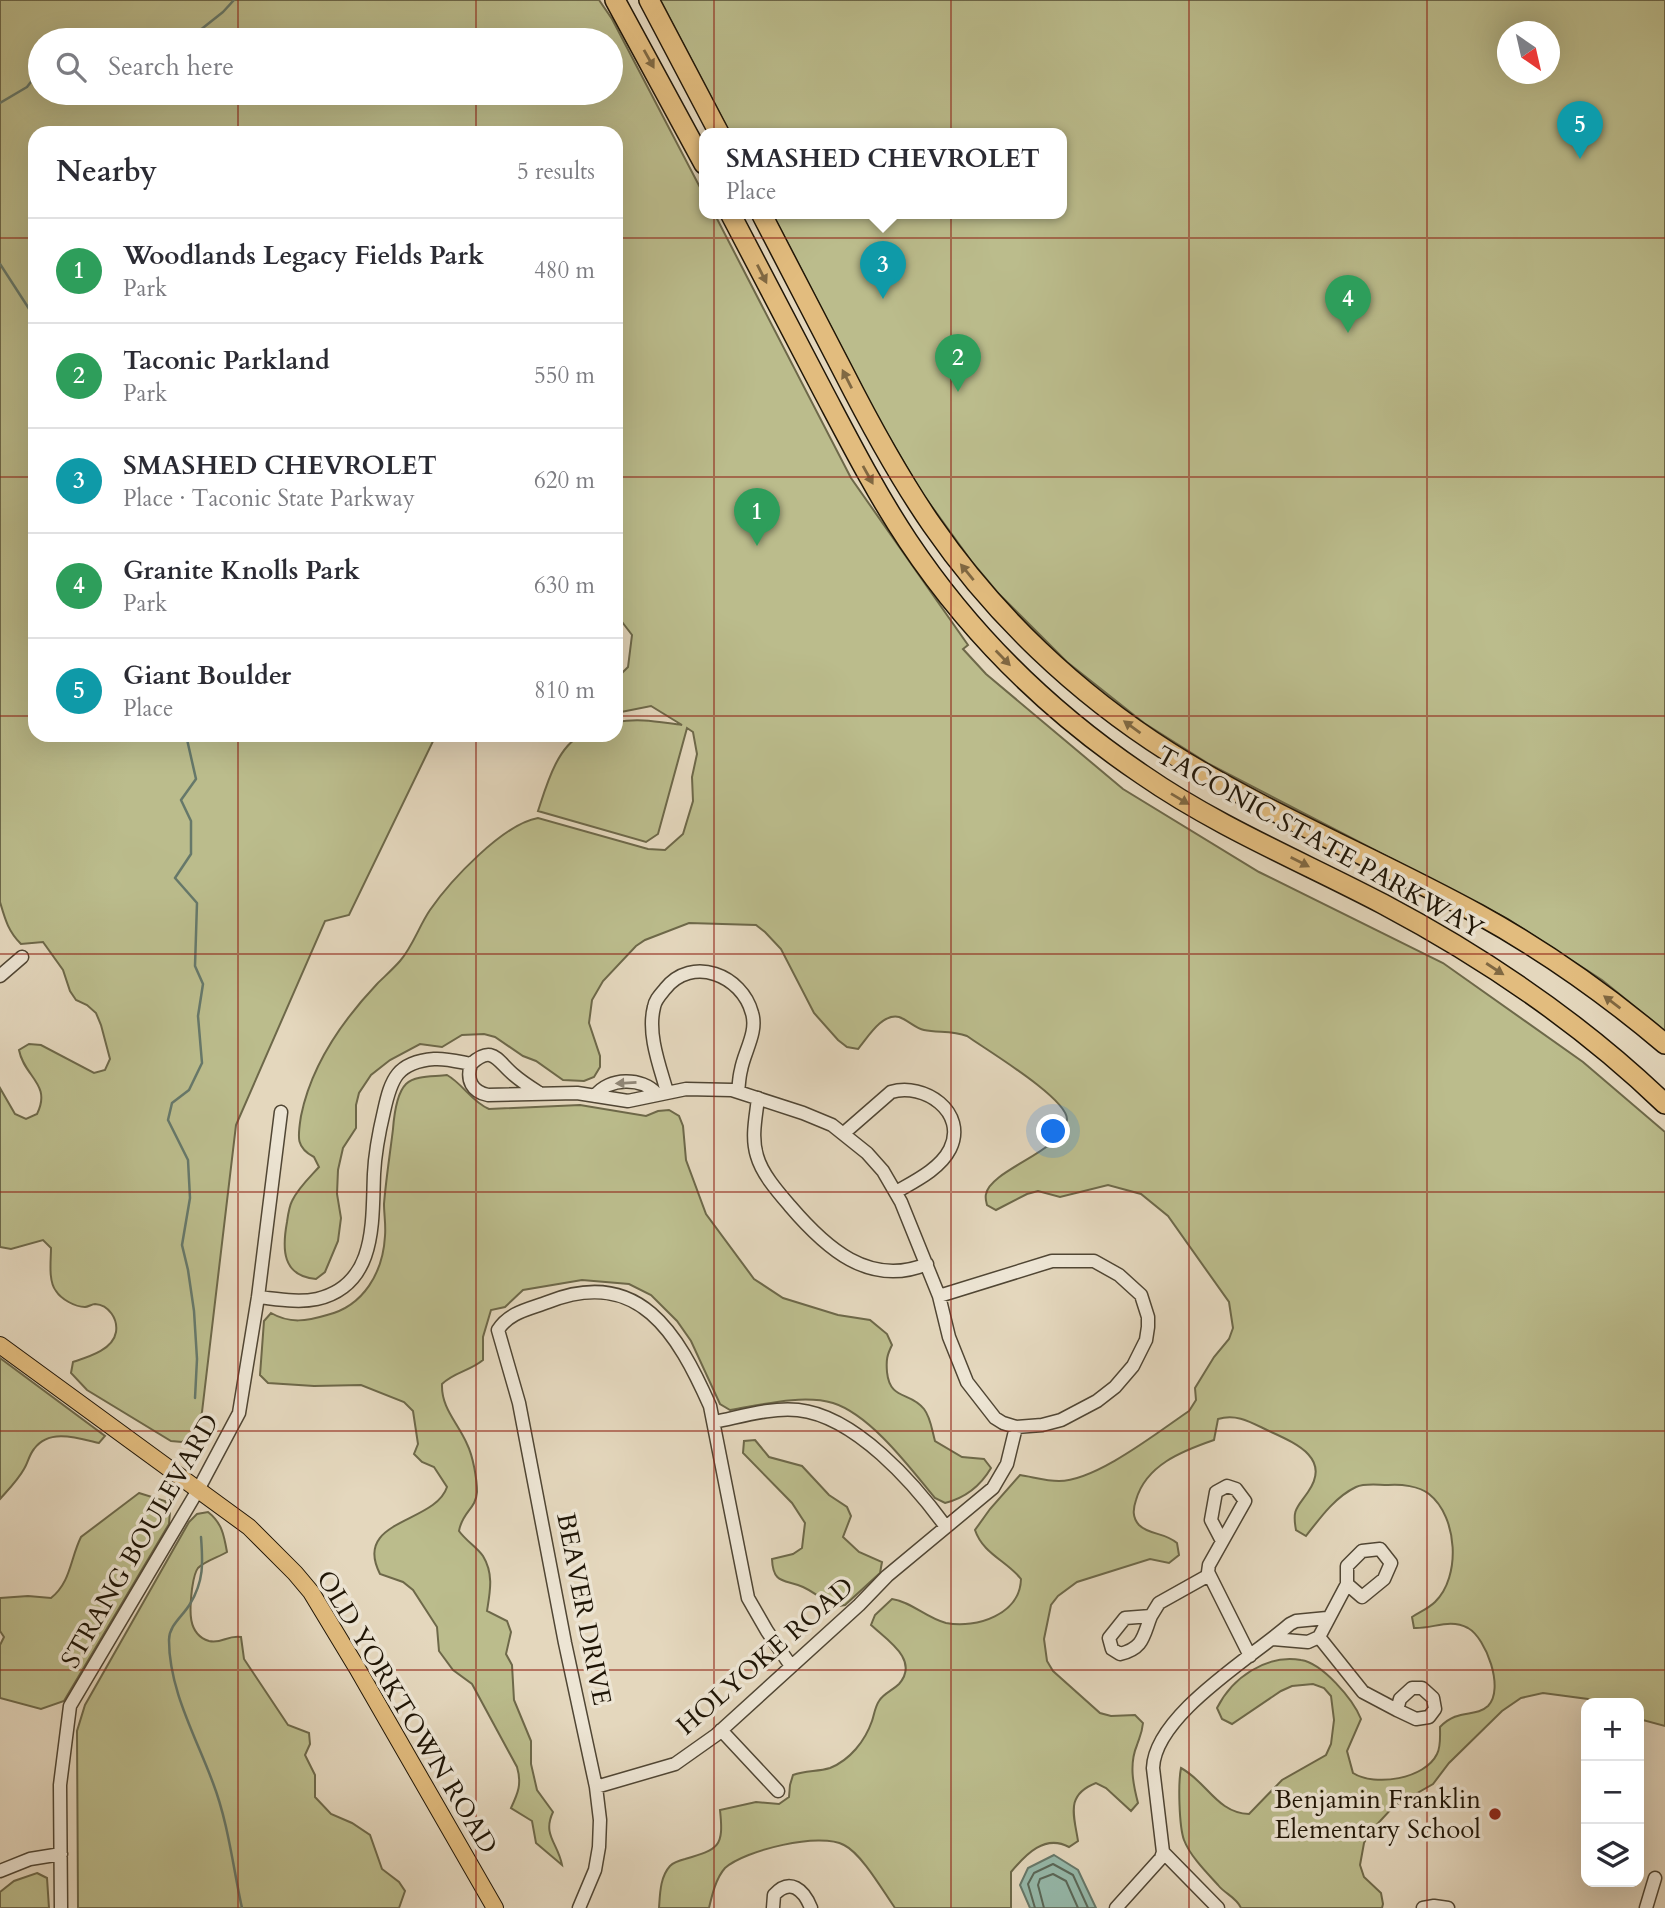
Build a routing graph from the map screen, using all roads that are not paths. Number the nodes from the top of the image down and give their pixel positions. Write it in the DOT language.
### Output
graph roads {
  1 [pos="615,0"];
  2 [pos="649,0"];
  3 [pos="716,128"];
  4 [pos="699,152"];
  5 [pos="733,219"];
  6 [pos="764,219"];
  7 [pos="22,957"];
  8 [pos="0,976"];
  9 [pos="1665,1044"];
  10 [pos="471,1064"];
  11 [pos="508,1069"];
  12 [pos="738,1092"];
  13 [pos="497,1093"];
  14 [pos="537,1093"];
  15 [pos="662,1093"];
  16 [pos="595,1096"];
  17 [pos="758,1097"];
  18 [pos="1665,1104"];
  19 [pos="281,1112"];
  20 [pos="844,1133"];
  21 [pos="896,1192"];
  22 [pos="927,1264"];
  23 [pos="939,1296"];
  24 [pos="258,1297"];
  25 [pos="0,1345"];
  26 [pos="714,1422"];
  27 [pos="1016,1427"];
  28 [pos="198,1490"];
  29 [pos="946,1527"];
  30 [pos="1222,1541"];
  31 [pos="1209,1575"];
  32 [pos="1347,1584"];
  33 [pos="1151,1616"];
  34 [pos="1327,1618"];
  35 [pos="1319,1637"];
  36 [pos="1273,1639"];
  37 [pos="1250,1656"];
  38 [pos="792,1666"];
  39 [pos="1397,1710"];
  40 [pos="721,1730"];
  41 [pos="596,1787"];
  42 [pos="778,1791"];
  43 [pos="1163,1852"];
  44 [pos="61,1854"];
  45 [pos="0,1871"];
  46 [pos="1655,1878"];
  47 [pos="61,1908"];
  48 [pos="495,1908"];
  49 [pos="579,1908"];
  50 [pos="773,1908"];
  51 [pos="811,1908"];
  52 [pos="1116,1908"];
  53 [pos="1218,1908"];
  54 [pos="1423,1908"];
  55 [pos="1448,1908"];
  56 [pos="1646,1908"];
  1 -- 4 [label="highway, one-way"];
  2 -- 3 [label="highway"];
  5 -- 18 [label="highway, TACONIC STATE PARKWAY, one-way"];
  9 -- 6 [label="highway, TACONIC STATE PARKWAY, one-way"];
  7 -- 8 [label="street"];
  10 -- 11 [label="street"];
  10 -- 13 [label="street"];
  10 -- 24 [label="street"];
  11 -- 13 [label="street"];
  11 -- 14 [label="street"];
  12 -- 15 [label="street"];
  12 -- 15 [label="street"];
  12 -- 17 [label="street"];
  13 -- 14 [label="street"];
  14 -- 16 [label="street"];
  15 -- 16 [label="street"];
  15 -- 16 [label="street, one-way"];
  17 -- 20 [label="street"];
  17 -- 22 [label="street"];
  19 -- 24 [label="street, STRANG BOULEVARD"];
  20 -- 21 [label="street"];
  20 -- 21 [label="street"];
  21 -- 22 [label="street"];
  22 -- 23 [label="street"];
  23 -- 27 [label="street"];
  23 -- 27 [label="street"];
  24 -- 28 [label="street, STRANG BOULEVARD"];
  25 -- 28 [label="main road, OLD YORKTOWN ROAD"];
  26 -- 29 [label="street"];
  26 -- 38 [label="street"];
  26 -- 41 [label="street, BEAVER DRIVE"];
  27 -- 29 [label="street, HOLYOKE ROAD"];
  28 -- 44 [label="street, STRANG BOULEVARD"];
  28 -- 48 [label="main road, OLD YORKTOWN ROAD"];
  29 -- 38 [label="street, HOLYOKE ROAD"];
  30 -- 31 [label="street"];
  31 -- 33 [label="street"];
  31 -- 37 [label="street"];
  32 -- 34 [label="street"];
  34 -- 35 [label="street"];
  34 -- 36 [label="street"];
  35 -- 36 [label="street"];
  35 -- 39 [label="street"];
  36 -- 37 [label="street"];
  37 -- 43 [label="street"];
  38 -- 40 [label="street, HOLYOKE ROAD"];
  40 -- 41 [label="street, HOLYOKE ROAD"];
  40 -- 42 [label="street"];
  41 -- 49 [label="street, BEAVER DRIVE"];
  43 -- 52 [label="street"];
  43 -- 53 [label="street"];
  44 -- 45 [label="street"];
  44 -- 47 [label="street, STRANG BOULEVARD"];
  46 -- 56 [label="street"];
  50 -- 51 [label="street"];
  54 -- 55 [label="street"];
}
